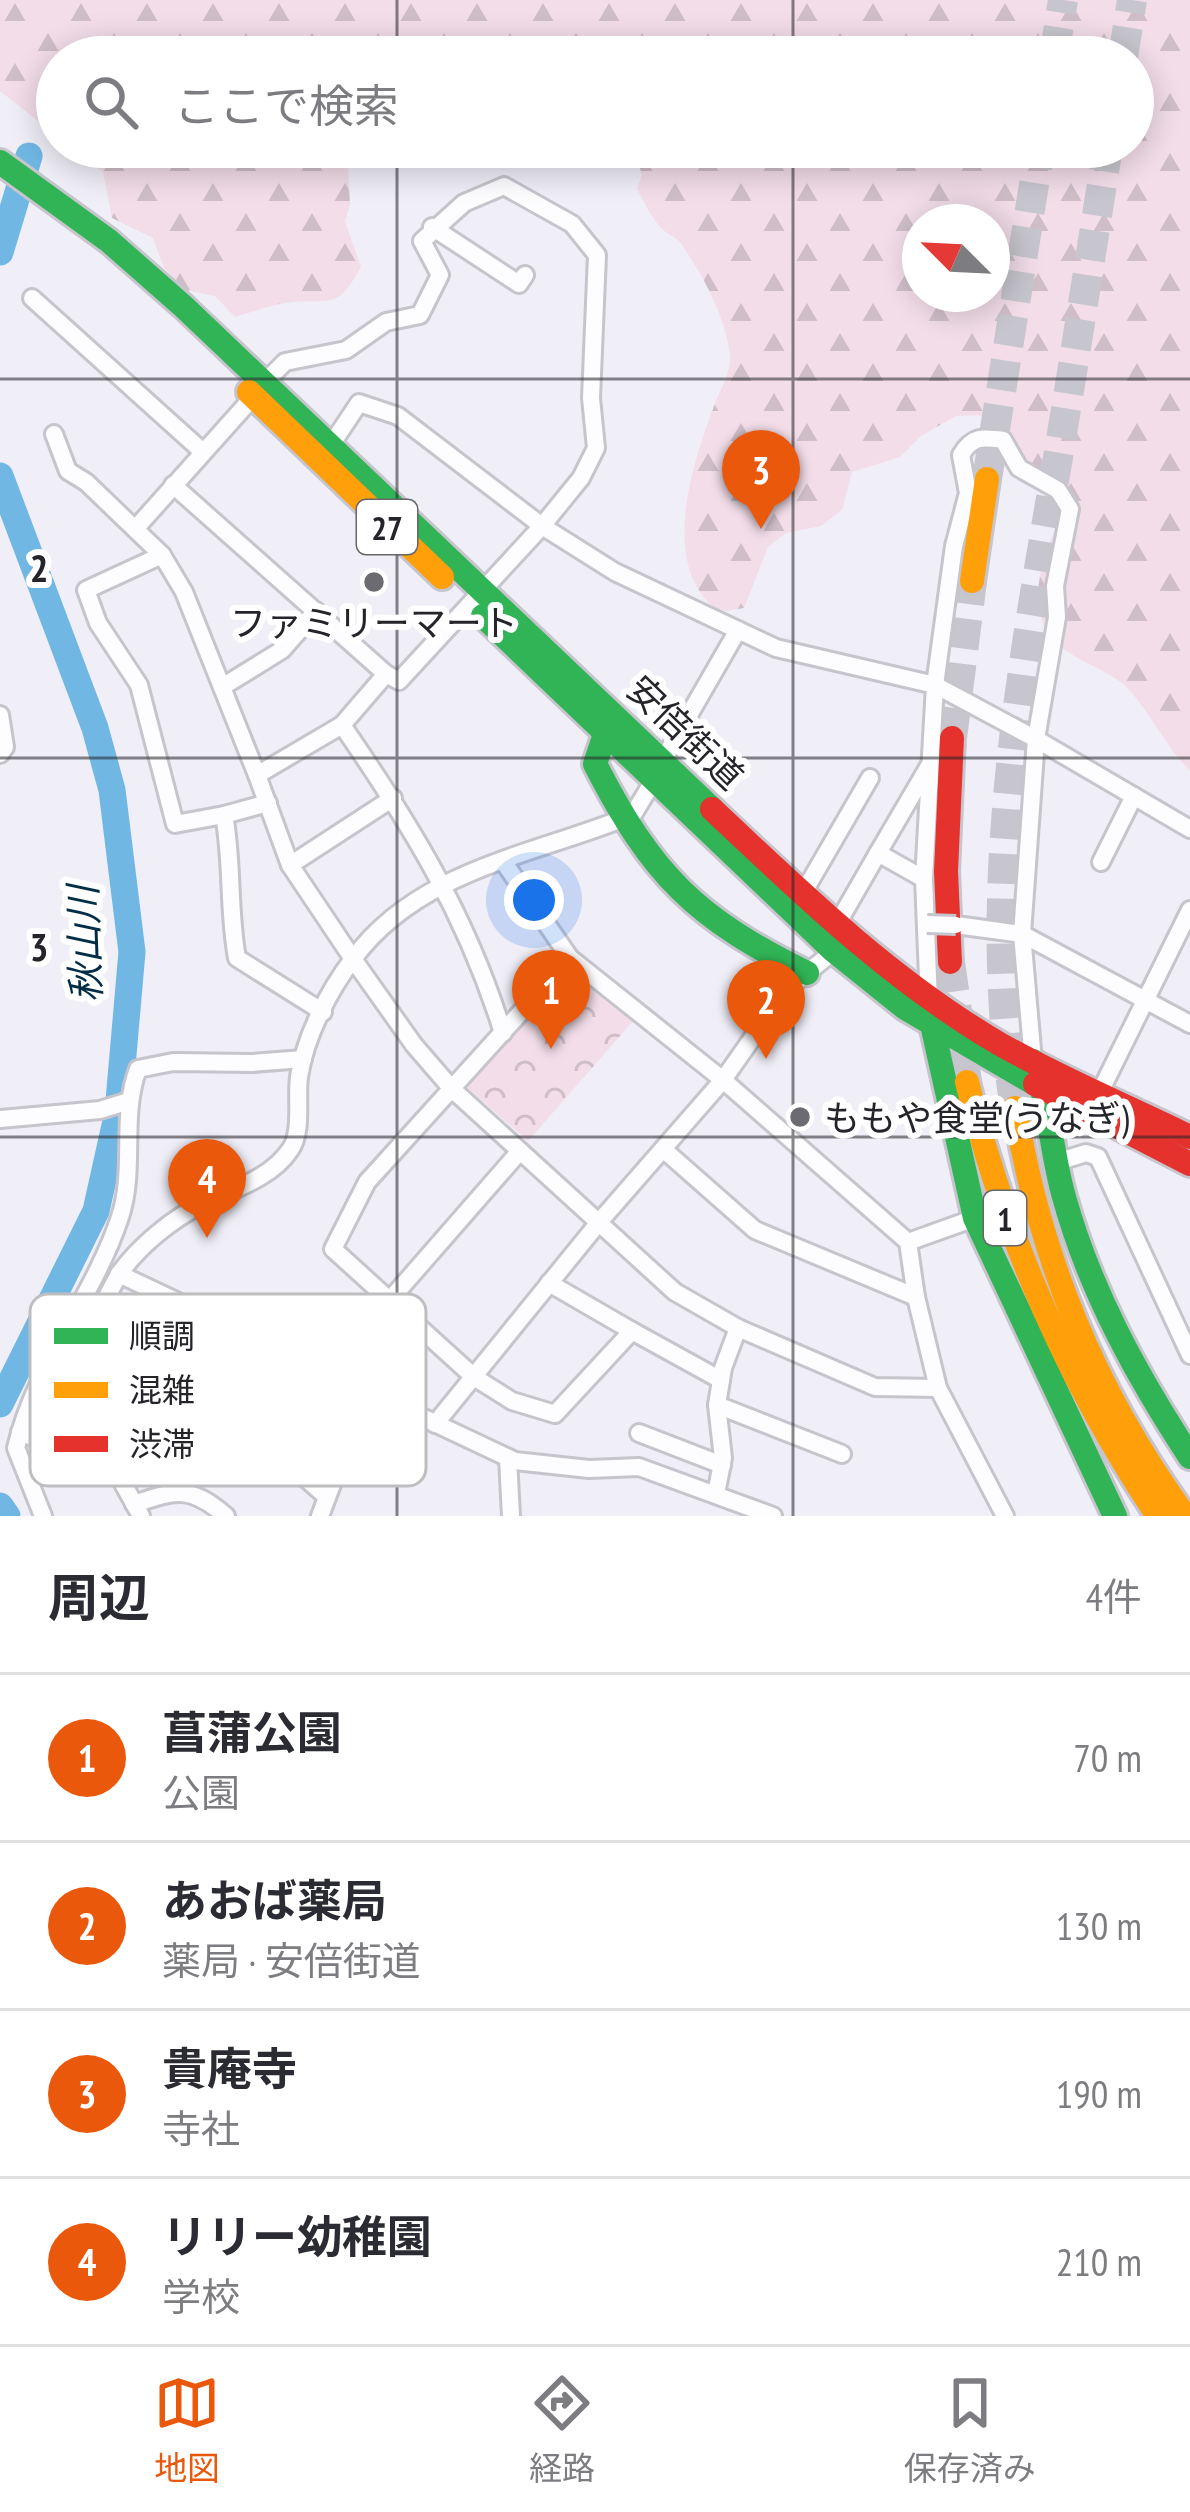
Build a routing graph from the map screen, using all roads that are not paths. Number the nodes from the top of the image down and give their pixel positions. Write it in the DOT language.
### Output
graph roads {
  1 [pos="0,162"];
  2 [pos="432,227"];
  3 [pos="525,275"];
  4 [pos="32,298"];
  5 [pos="258,390"];
  6 [pos="54,434"];
  7 [pos="331,445"];
  8 [pos="203,452"];
  9 [pos="987,479"];
  10 [pos="173,485"];
  11 [pos="542,526"];
  12 [pos="136,528"];
  13 [pos="162,555"];
  14 [pos="972,581"];
  15 [pos="476,597"];
  16 [pos="316,611"];
  17 [pos="738,630"];
  18 [pos="386,674"];
  19 [pos="934,685"];
  20 [pos="222,687"];
  21 [pos="0,715"];
  22 [pos="342,725"];
  23 [pos="605,734"];
  24 [pos="952,738"];
  25 [pos="1036,739"];
  26 [pos="0,754"];
  27 [pos="930,764"];
  28 [pos="658,770"];
  29 [pos="257,775"];
  30 [pos="870,778"];
  31 [pos="1134,796"];
  32 [pos="392,798"];
  33 [pos="268,803"];
  34 [pos="224,815"];
  35 [pos="624,823"];
  36 [pos="1190,829"];
  37 [pos="878,853"];
  38 [pos="503,861"];
  39 [pos="1101,862"];
  40 [pos="290,865"];
  41 [pos="924,879"];
  42 [pos="444,884"];
  43 [pos="802,895"];
  44 [pos="1190,910"];
  45 [pos="927,924"];
  46 [pos="1022,934"];
  47 [pos="835,939"];
  48 [pos="570,958"];
  49 [pos="353,959"];
  50 [pos="950,962"];
  51 [pos="807,973"];
  52 [pos="929,998"];
  53 [pos="1144,1002"];
  54 [pos="322,1012"];
  55 [pos="1190,1024"];
  56 [pos="933,1029"];
  57 [pos="503,1033"];
  58 [pos="303,1059"];
  59 [pos="1033,1061"];
  60 [pos="723,1080"];
  61 [pos="967,1082"];
  62 [pos="452,1089"];
  63 [pos="1045,1090"];
  64 [pos="1099,1094"];
  65 [pos="129,1101"];
  66 [pos="1015,1108"];
  67 [pos="0,1119"];
  68 [pos="1190,1137"];
  69 [pos="663,1149"];
  70 [pos="520,1151"];
  71 [pos="1057,1162"];
  72 [pos="1190,1164"];
  73 [pos="975,1218"];
  74 [pos="599,1221"];
  75 [pos="908,1242"];
  76 [pos="119,1274"];
  77 [pos="550,1282"];
  78 [pos="84,1294"];
  79 [pos="108,1294"];
  80 [pos="161,1294"];
  81 [pos="381,1294"];
  82 [pos="395,1294"];
  83 [pos="916,1297"];
  84 [pos="1170,1313"];
  85 [pos="1071,1315"];
  86 [pos="1190,1324"];
  87 [pos="738,1328"];
  88 [pos="632,1331"];
  89 [pos="426,1334"];
  90 [pos="1190,1355"];
  91 [pos="474,1377"];
  92 [pos="721,1380"];
  93 [pos="938,1388"];
  94 [pos="717,1406"];
  95 [pos="30,1413"];
  96 [pos="426,1420"];
  97 [pos="435,1424"];
  98 [pos="1101,1430"];
  99 [pos="639,1432"];
  100 [pos="18,1440"];
  101 [pos="30,1444"];
  102 [pos="842,1454"];
  103 [pos="1190,1456"];
  104 [pos="508,1458"];
  105 [pos="0,1462"];
  106 [pos="722,1465"];
  107 [pos="30,1475"];
  108 [pos="34,1486"];
  109 [pos="185,1486"];
  110 [pos="315,1486"];
  111 [pos="332,1486"];
  112 [pos="183,1491"];
  113 [pos="1190,1492"];
  114 [pos="716,1493"];
  115 [pos="328,1497"];
  116 [pos="137,1510"];
  117 [pos="1106,1513"];
  118 [pos="44,1516"];
  119 [pos="226,1516"];
  120 [pos="320,1516"];
  121 [pos="511,1516"];
  122 [pos="773,1516"];
  123 [pos="1005,1516"];
  124 [pos="1143,1516"];
  125 [pos="1158,1516"];
  126 [pos="1185,1516"];
  1 -- 5 [label="main road, 安倍街道 / 27"];
  2 -- 3 [label="street"];
  2 -- 5 [label="street"];
  2 -- 11 [label="street"];
  4 -- 8 [label="street"];
  5 -- 7 [label="main road, 安倍街道 / 27"];
  5 -- 8 [label="street"];
  5 -- 15 [label="main road, 安倍街道 / 27"];
  6 -- 12 [label="street"];
  7 -- 11 [label="street"];
  7 -- 15 [label="main road, 安倍街道 / 27"];
  8 -- 10 [label="street"];
  9 -- 14 [label="main road"];
  10 -- 12 [label="street"];
  10 -- 16 [label="street"];
  11 -- 15 [label="street"];
  11 -- 17 [label="street"];
  12 -- 13 [label="street"];
  13 -- 20 [label="street"];
  13 -- 34 [label="street"];
  15 -- 18 [label="street"];
  15 -- 23 [label="main road, 安倍街道 / 27"];
  15 -- 28 [label="main road, 安倍街道 / 27"];
  16 -- 18 [label="street"];
  16 -- 20 [label="street"];
  17 -- 19 [label="street"];
  17 -- 28 [label="street"];
  18 -- 22 [label="street"];
  19 -- 25 [label="street"];
  19 -- 25 [label="street"];
  19 -- 27 [label="street"];
  20 -- 29 [label="street"];
  21 -- 26 [label="street"];
  22 -- 29 [label="street"];
  22 -- 32 [label="street"];
  23 -- 28 [label="main road, 安倍街道 / 27"];
  23 -- 35 [label="main road, 安倍街道"];
  24 -- 50 [label="main road"];
  25 -- 31 [label="street"];
  25 -- 46 [label="street"];
  27 -- 37 [label="street"];
  27 -- 41 [label="street"];
  28 -- 35 [label="street"];
  28 -- 43 [label="main road, 安倍街道 / 27"];
  28 -- 47 [label="main road, 安倍街道 / 27"];
  29 -- 33 [label="street"];
  30 -- 43 [label="street"];
  31 -- 36 [label="street"];
  31 -- 39 [label="street"];
  32 -- 40 [label="street"];
  32 -- 42 [label="street"];
  33 -- 34 [label="street"];
  33 -- 40 [label="street"];
  34 -- 54 [label="street"];
  35 -- 38 [label="street"];
  35 -- 51 [label="main road, 安倍街道"];
  37 -- 41 [label="street"];
  37 -- 47 [label="street"];
  38 -- 42 [label="street"];
  38 -- 48 [label="street"];
  40 -- 49 [label="street"];
  41 -- 45 [label="street"];
  42 -- 49 [label="street"];
  42 -- 57 [label="street"];
  43 -- 47 [label="main road, 安倍街道 / 27"];
  44 -- 53 [label="street"];
  45 -- 46 [label="street, bridge"];
  45 -- 52 [label="street"];
  46 -- 53 [label="street"];
  46 -- 59 [label="street"];
  47 -- 51 [label="street"];
  47 -- 52 [label="main road, 安倍街道 / 27"];
  47 -- 56 [label="main road, 安倍街道 / 27"];
  48 -- 57 [label="street"];
  48 -- 60 [label="street"];
  49 -- 54 [label="street"];
  49 -- 62 [label="street"];
  51 -- 60 [label="street"];
  52 -- 56 [label="street"];
  52 -- 59 [label="main road, 安倍街道 / 27"];
  53 -- 55 [label="street"];
  53 -- 64 [label="street"];
  54 -- 58 [label="street"];
  56 -- 63 [label="main road, 安倍街道 / 27"];
  56 -- 73 [label="main road"];
  57 -- 62 [label="street"];
  58 -- 65 [label="street"];
  58 -- 76 [label="street"];
  59 -- 63 [label="main road"];
  59 -- 64 [label="main road, 安倍街道 / 27"];
  60 -- 69 [label="street"];
  60 -- 75 [label="street"];
  61 -- 98 [label="main road, 1"];
  62 -- 70 [label="street"];
  62 -- 81 [label="street"];
  63 -- 71 [label="main road"];
  63 -- 72 [label="main road, 安倍街道 / 27"];
  64 -- 68 [label="main road, 安倍街道 / 27"];
  65 -- 67 [label="street"];
  65 -- 78 [label="street"];
  66 -- 85 [label="main road, 1"];
  69 -- 74 [label="street"];
  69 -- 83 [label="street"];
  70 -- 74 [label="street"];
  70 -- 82 [label="street"];
  71 -- 84 [label="street"];
  71 -- 103 [label="main road"];
  73 -- 75 [label="street"];
  73 -- 117 [label="main road"];
  74 -- 77 [label="street"];
  74 -- 87 [label="street"];
  75 -- 83 [label="street"];
  76 -- 79 [label="street"];
  76 -- 80 [label="street"];
  77 -- 88 [label="street"];
  77 -- 91 [label="street"];
  83 -- 93 [label="street"];
  84 -- 86 [label="street"];
  84 -- 90 [label="street"];
  85 -- 113 [label="main road"];
  85 -- 126 [label="main road, 1"];
  87 -- 92 [label="street"];
  87 -- 93 [label="street"];
  88 -- 91 [label="street"];
  88 -- 92 [label="street"];
  89 -- 91 [label="street"];
  91 -- 97 [label="street"];
  92 -- 94 [label="street"];
  93 -- 123 [label="street"];
  94 -- 102 [label="street"];
  94 -- 106 [label="street"];
  95 -- 100 [label="street"];
  96 -- 97 [label="street"];
  97 -- 104 [label="street"];
  98 -- 124 [label="main road"];
  98 -- 125 [label="main road, 1"];
  99 -- 106 [label="street"];
  100 -- 101 [label="street"];
  100 -- 105 [label="street"];
  100 -- 107 [label="street"];
  104 -- 114 [label="street"];
  104 -- 121 [label="street"];
  106 -- 114 [label="street"];
  108 -- 118 [label="street"];
  109 -- 112 [label="street"];
  110 -- 115 [label="street"];
  111 -- 115 [label="street"];
  112 -- 116 [label="street"];
  112 -- 119 [label="street"];
  114 -- 122 [label="street"];
  115 -- 120 [label="street"];
}
